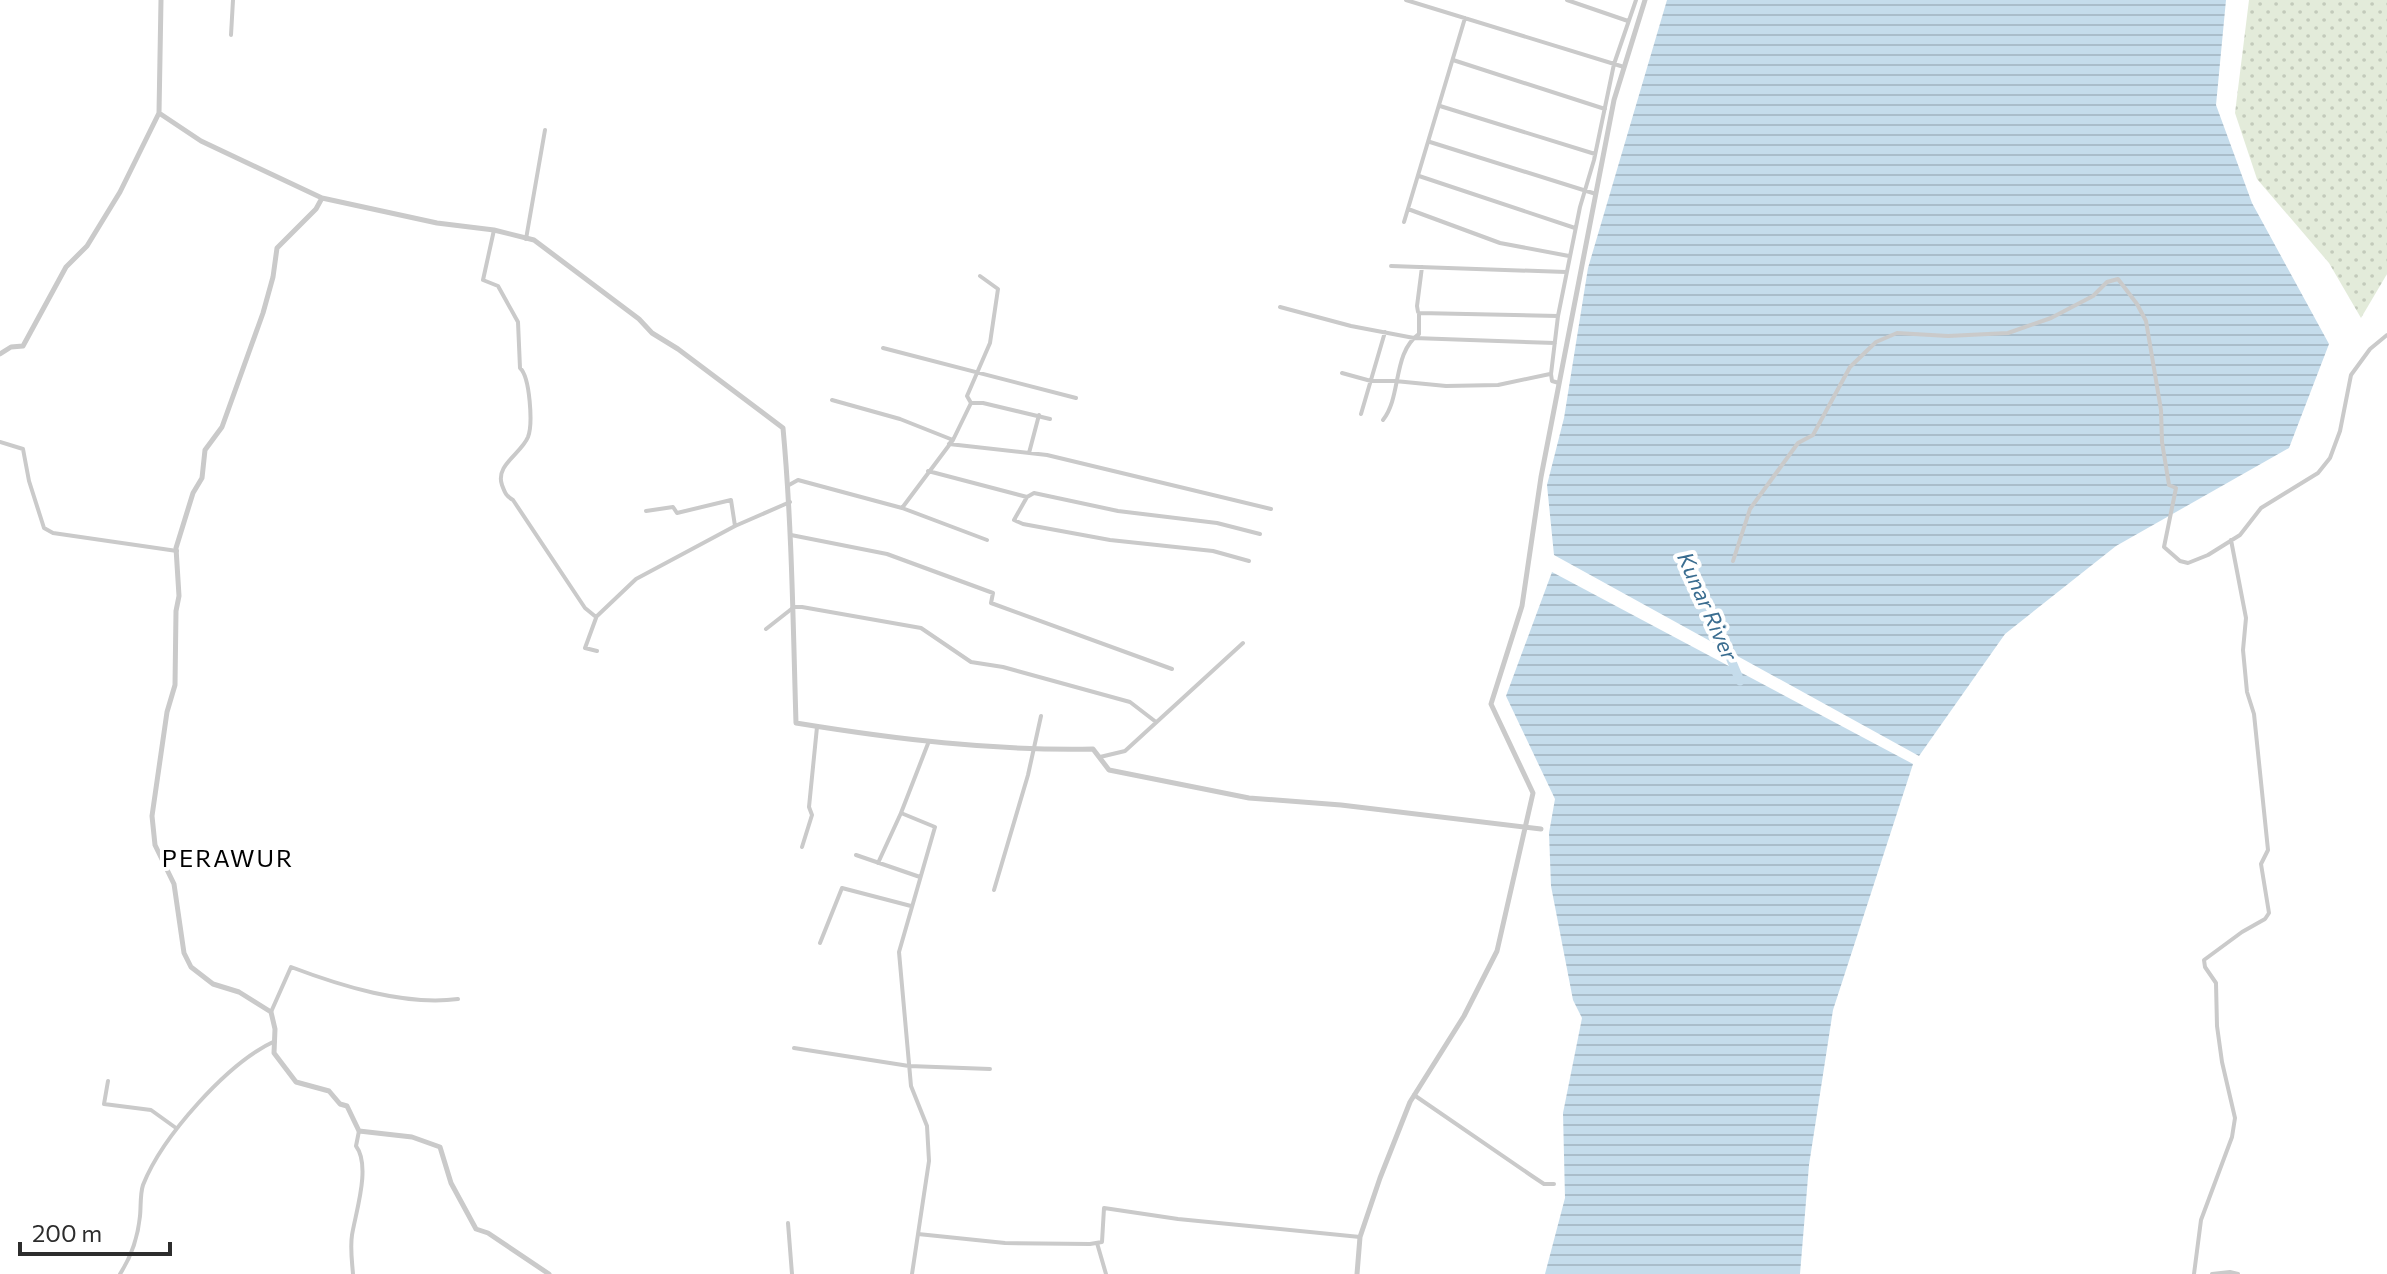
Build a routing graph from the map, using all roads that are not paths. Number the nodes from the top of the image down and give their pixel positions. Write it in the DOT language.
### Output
graph roads {
  1 [pos="161,0"];
  2 [pos="233,0"];
  3 [pos="1406,0"];
  4 [pos="1567,0"];
  5 [pos="1636,0"];
  6 [pos="1645,0"];
  7 [pos="1465,18"];
  8 [pos="1628,21"];
  9 [pos="231,35"];
  10 [pos="1453,60"];
  11 [pos="1614,64"];
  12 [pos="1624,67"];
  13 [pos="1440,106"];
  14 [pos="1605,109"];
  15 [pos="159,113"];
  16 [pos="545,130"];
  17 [pos="1429,142"];
  18 [pos="1595,154"];
  19 [pos="1419,176"];
  20 [pos="1585,190"];
  21 [pos="1596,194"];
  22 [pos="322,198"];
  23 [pos="1408,209"];
  24 [pos="1404,222"];
  25 [pos="1575,228"];
  26 [pos="494,230"];
  27 [pos="526,239"];
  28 [pos="1569,256"];
  29 [pos="1391,266"];
  30 [pos="1422,267"];
  31 [pos="1566,272"];
  32 [pos="980,276"];
  33 [pos="1280,307"];
  34 [pos="1419,313"];
  35 [pos="1558,316"];
  36 [pos="1385,332"];
  37 [pos="2387,335"];
  38 [pos="1414,338"];
  39 [pos="1555,343"];
  40 [pos="883,348"];
  41 [pos="0,354"];
  42 [pos="976,372"];
  43 [pos="1342,373"];
  44 [pos="1551,374"];
  45 [pos="1371,381"];
  46 [pos="1395,381"];
  47 [pos="1559,383"];
  48 [pos="1076,398"];
  49 [pos="832,400"];
  50 [pos="971,403"];
  51 [pos="1361,414"];
  52 [pos="1039,415"];
  53 [pos="1050,419"];
  54 [pos="1383,420"];
  55 [pos="0,442"];
  56 [pos="951,442"];
  57 [pos="1029,453"];
  58 [pos="928,471"];
  59 [pos="789,485"];
  60 [pos="1027,497"];
  61 [pos="790,502"];
  62 [pos="902,508"];
  63 [pos="1271,509"];
  64 [pos="646,511"];
  65 [pos="735,526"];
  66 [pos="1260,534"];
  67 [pos="789,535"];
  68 [pos="2231,539"];
  69 [pos="987,540"];
  70 [pos="177,551"];
  71 [pos="1249,561"];
  72 [pos="1733,561"];
  73 [pos="794,607"];
  74 [pos="596,617"];
  75 [pos="766,629"];
  76 [pos="1243,643"];
  77 [pos="597,651"];
  78 [pos="1172,669"];
  79 [pos="1041,716"];
  80 [pos="1156,722"];
  81 [pos="817,727"];
  82 [pos="929,741"];
  83 [pos="1034,750"];
  84 [pos="1099,757"];
  85 [pos="901,813"];
  86 [pos="1525,827"];
  87 [pos="1541,829"];
  88 [pos="802,847"];
  89 [pos="856,855"];
  90 [pos="878,863"];
  91 [pos="920,877"];
  92 [pos="994,890"];
  93 [pos="911,906"];
  94 [pos="820,943"];
  95 [pos="458,999"];
  96 [pos="271,1012"];
  97 [pos="275,1041"];
  98 [pos="794,1048"];
  99 [pos="909,1066"];
  100 [pos="990,1069"];
  101 [pos="108,1081"];
  102 [pos="1414,1095"];
  103 [pos="176,1128"];
  104 [pos="359,1131"];
  105 [pos="1554,1184"];
  106 [pos="788,1223"];
  107 [pos="918,1234"];
  108 [pos="1360,1237"];
  109 [pos="1097,1243"];
  110 [pos="120,1274"];
  111 [pos="353,1274"];
  112 [pos="549,1274"];
  113 [pos="792,1274"];
  114 [pos="912,1274"];
  115 [pos="1106,1274"];
  116 [pos="1357,1274"];
  117 [pos="2194,1274"];
  118 [pos="2212,1274"];
  119 [pos="2238,1274"];
  1 -- 15 [label="street"];
  2 -- 9 [label="street"];
  3 -- 7 [label="street"];
  4 -- 8 [label="street"];
  5 -- 8 [label="street"];
  6 -- 12 [label="street"];
  7 -- 10 [label="street"];
  7 -- 11 [label="street"];
  8 -- 11 [label="street"];
  10 -- 13 [label="street"];
  10 -- 14 [label="street"];
  11 -- 12 [label="street"];
  11 -- 14 [label="street"];
  12 -- 21 [label="street"];
  13 -- 17 [label="street"];
  13 -- 18 [label="street"];
  14 -- 18 [label="street"];
  15 -- 22 [label="street"];
  15 -- 41 [label="street"];
  16 -- 27 [label="street"];
  17 -- 19 [label="street"];
  17 -- 20 [label="street"];
  18 -- 20 [label="street"];
  19 -- 23 [label="street"];
  19 -- 25 [label="street"];
  20 -- 21 [label="street"];
  20 -- 25 [label="street"];
  21 -- 47 [label="street"];
  22 -- 26 [label="street"];
  22 -- 70 [label="street"];
  23 -- 24 [label="street"];
  23 -- 28 [label="street"];
  25 -- 28 [label="street"];
  26 -- 27 [label="street"];
  26 -- 74 [label="street"];
  27 -- 59 [label="street"];
  28 -- 31 [label="street"];
  29 -- 30 [label="street"];
  30 -- 31 [label="street"];
  30 -- 34 [label="street"];
  31 -- 35 [label="street"];
  32 -- 42 [label="street"];
  33 -- 36 [label="street"];
  34 -- 35 [label="street"];
  34 -- 38 [label="street"];
  35 -- 39 [label="street"];
  36 -- 38 [label="street"];
  36 -- 45 [label="street"];
  37 -- 68 [label="street"];
  38 -- 39 [label="street"];
  38 -- 46 [label="street"];
  39 -- 44 [label="street"];
  40 -- 42 [label="street"];
  42 -- 48 [label="street"];
  42 -- 50 [label="street"];
  43 -- 45 [label="street"];
  44 -- 46 [label="street"];
  44 -- 47 [label="street"];
  45 -- 46 [label="street"];
  45 -- 51 [label="street"];
  46 -- 54 [label="street"];
  47 -- 86 [label="street"];
  49 -- 56 [label="street"];
  50 -- 52 [label="street"];
  50 -- 56 [label="street"];
  52 -- 53 [label="street"];
  52 -- 57 [label="street"];
  55 -- 70 [label="street"];
  56 -- 57 [label="street"];
  56 -- 58 [label="street"];
  57 -- 63 [label="street"];
  58 -- 60 [label="street"];
  58 -- 62 [label="street"];
  59 -- 61 [label="street"];
  59 -- 62 [label="street"];
  60 -- 66 [label="street"];
  60 -- 71 [label="street"];
  61 -- 65 [label="street"];
  61 -- 67 [label="street"];
  62 -- 69 [label="street"];
  64 -- 65 [label="street"];
  65 -- 74 [label="street"];
  67 -- 73 [label="street"];
  67 -- 78 [label="street"];
  68 -- 72 [label="street"];
  68 -- 117 [label="street"];
  70 -- 96 [label="street"];
  73 -- 75 [label="street"];
  73 -- 80 [label="street"];
  73 -- 81 [label="street"];
  74 -- 77 [label="street"];
  76 -- 80 [label="street"];
  79 -- 83 [label="street"];
  80 -- 84 [label="street"];
  81 -- 82 [label="street"];
  81 -- 88 [label="street"];
  82 -- 83 [label="street"];
  82 -- 85 [label="street"];
  83 -- 84 [label="street"];
  83 -- 92 [label="street"];
  84 -- 86 [label="street"];
  85 -- 90 [label="street"];
  85 -- 91 [label="street"];
  86 -- 87 [label="street"];
  86 -- 102 [label="street"];
  89 -- 90 [label="street"];
  90 -- 91 [label="street"];
  91 -- 93 [label="street"];
  93 -- 94 [label="street"];
  93 -- 99 [label="street"];
  95 -- 96 [label="street"];
  96 -- 97 [label="street"];
  97 -- 103 [label="street"];
  97 -- 104 [label="street"];
  98 -- 99 [label="street"];
  99 -- 100 [label="street"];
  99 -- 107 [label="street"];
  101 -- 103 [label="street"];
  102 -- 105 [label="street"];
  102 -- 108 [label="street"];
  103 -- 110 [label="street"];
  104 -- 111 [label="street"];
  104 -- 112 [label="street"];
  106 -- 113 [label="street"];
  107 -- 109 [label="street"];
  107 -- 114 [label="street"];
  108 -- 109 [label="street"];
  108 -- 116 [label="street"];
  109 -- 115 [label="street"];
  118 -- 119 [label="street"];
}
